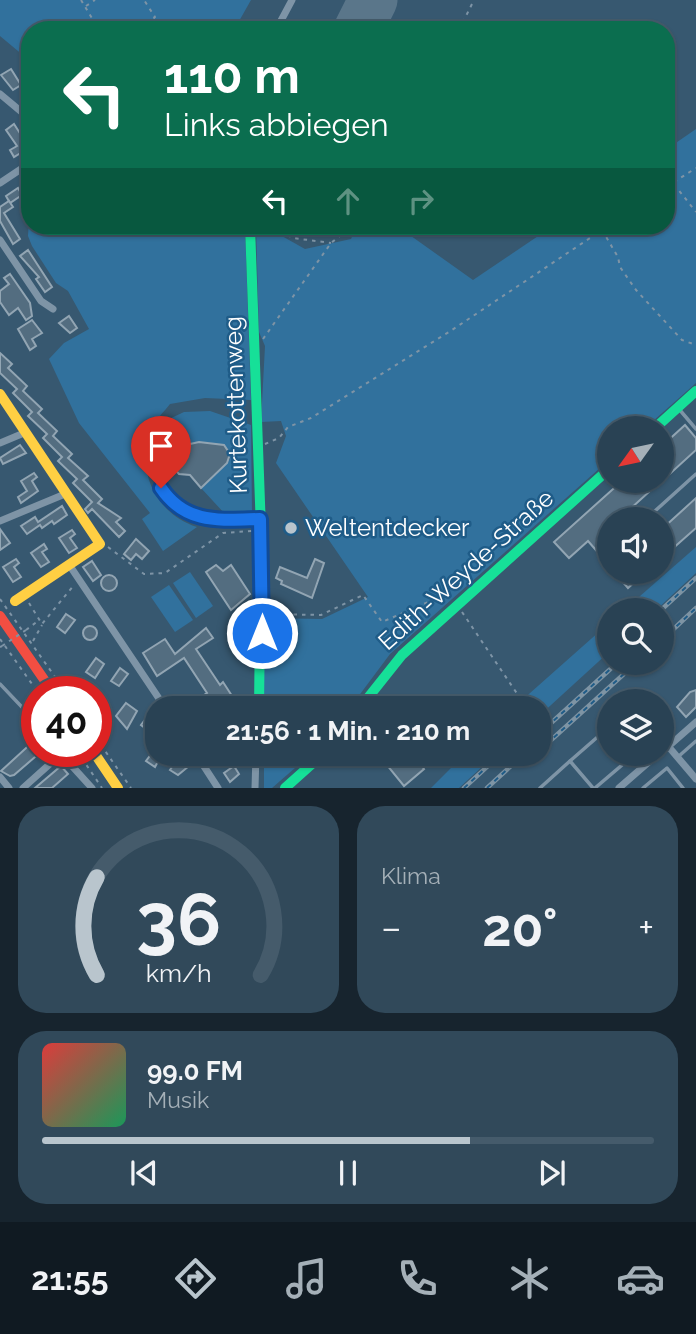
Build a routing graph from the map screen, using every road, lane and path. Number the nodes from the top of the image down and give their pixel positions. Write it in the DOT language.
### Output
graph roads {
  1 [pos="81,0"];
  2 [pos="95,0"];
  3 [pos="144,0"];
  4 [pos="292,0"];
  5 [pos="474,0"];
  6 [pos="85,6"];
  7 [pos="94,21"];
  8 [pos="151,21"];
  9 [pos="281,21"];
  10 [pos="464,21"];
  11 [pos="0,94"];
  12 [pos="21,112"];
  13 [pos="696,168"];
  14 [pos="21,169"];
  15 [pos="675,182"];
  16 [pos="0,183"];
  17 [pos="675,186"];
  18 [pos="696,212"];
  19 [pos="250,235"];
  20 [pos="288,235"];
  21 [pos="341,235"];
  22 [pos="593,235"];
  23 [pos="605,235"];
  24 [pos="0,240"];
  25 [pos="331,243"];
  26 [pos="53,309"];
  27 [pos="696,345"];
  28 [pos="256,353"];
  29 [pos="696,391"];
  30 [pos="0,394"];
  31 [pos="677,408"];
  32 [pos="668,416"];
  33 [pos="696,429"];
  34 [pos="24,433"];
  35 [pos="171,435"];
  36 [pos="0,443"];
  37 [pos="258,446"];
  38 [pos="696,474"];
  39 [pos="597,480"];
  40 [pos="65,494"];
  41 [pos="659,507"];
  42 [pos="0,520"];
  43 [pos="261,525"];
  44 [pos="100,544"];
  45 [pos="70,566"];
  46 [pos="79,579"];
  47 [pos="20,598"];
  48 [pos="0,599"];
  49 [pos="458,606"];
  50 [pos="262,611"];
  51 [pos="0,616"];
  52 [pos="238,619"];
  53 [pos="38,621"];
  54 [pos="42,624"];
  55 [pos="0,639"];
  56 [pos="32,643"];
  57 [pos="0,647"];
  58 [pos="26,676"];
  59 [pos="42,676"];
  60 [pos="55,676"];
  61 [pos="0,684"];
  62 [pos="157,696"];
  63 [pos="259,696"];
  64 [pos="369,696"];
  65 [pos="519,696"];
  66 [pos="21,706"];
  67 [pos="696,722"];
  68 [pos="597,737"];
  69 [pos="674,741"];
  70 [pos="696,741"];
  71 [pos="674,756"];
  72 [pos="678,758"];
  73 [pos="112,761"];
  74 [pos="570,761"];
  75 [pos="204,766"];
  76 [pos="256,766"];
  77 [pos="310,766"];
  78 [pos="621,766"];
  79 [pos="645,766"];
  80 [pos="45,767"];
  81 [pos="73,767"];
  82 [pos="88,767"];
  83 [pos="104,767"];
  84 [pos="0,777"];
  85 [pos="696,779"];
  86 [pos="9,788"];
  87 [pos="23,788"];
  88 [pos="92,788"];
  89 [pos="102,788"];
  90 [pos="118,788"];
  91 [pos="131,788"];
  92 [pos="218,788"];
  93 [pos="255,788"];
  94 [pos="285,788"];
  95 [pos="540,788"];
  96 [pos="594,788"];
  97 [pos="619,788"];
  98 [pos="643,788"];
  99 [pos="683,788"];
  1 -- 6 [label="path"];
  2 -- 6 [label="path"];
  3 -- 8 [label="path"];
  4 -- 9 [label="street"];
  5 -- 10 [label="path"];
  6 -- 7 [label="path"];
  11 -- 12 [label="street"];
  13 -- 15 [label="path"];
  14 -- 16 [label="street"];
  17 -- 18 [label="path"];
  19 -- 28 [label="street, Kurtekottenweg"];
  20 -- 25 [label="path"];
  21 -- 25 [label="path"];
  22 -- 37 [label="path"];
  23 -- 27 [label="path"];
  24 -- 26 [label="street"];
  25 -- 28 [label="path"];
  28 -- 37 [label="street, Kurtekottenweg"];
  29 -- 31 [label="street"];
  30 -- 34 [label="street"];
  31 -- 32 [label="street"];
  31 -- 33 [label="lane"];
  34 -- 36 [label="street"];
  34 -- 40 [label="street"];
  35 -- 43 [label="lane"];
  37 -- 43 [label="street, Kurtekottenweg"];
  38 -- 41 [label="lane"];
  39 -- 49 [label="street, Edith-Weyde-Straße"];
  40 -- 42 [label="street"];
  40 -- 44 [label="street"];
  43 -- 44 [label="path"];
  43 -- 50 [label="street, Kurtekottenweg"];
  44 -- 45 [label="street"];
  45 -- 46 [label="street"];
  45 -- 47 [label="street"];
  46 -- 54 [label="path"];
  46 -- 62 [label="street"];
  47 -- 53 [label="path"];
  48 -- 56 [label="path"];
  49 -- 50 [label="path"];
  49 -- 64 [label="street, Edith-Weyde-Straße"];
  49 -- 65 [label="path"];
  50 -- 52 [label="lane"];
  50 -- 63 [label="street, Kurtekottenweg"];
  51 -- 59 [label="street"];
  53 -- 54 [label="path"];
  53 -- 57 [label="path, bridge"];
  54 -- 56 [label="path"];
  55 -- 58 [label="path"];
  56 -- 60 [label="path"];
  61 -- 66 [label="lane"];
  67 -- 69 [label="street"];
  68 -- 74 [label="lane"];
  70 -- 72 [label="lane"];
  71 -- 72 [label="street"];
  72 -- 85 [label="street"];
  73 -- 91 [label="path"];
  74 -- 95 [label="lane"];
  74 -- 96 [label="lane"];
  75 -- 92 [label="street"];
  76 -- 93 [label="street"];
  77 -- 94 [label="street"];
  78 -- 96 [label="lane"];
  79 -- 97 [label="street"];
  80 -- 87 [label="street"];
  81 -- 88 [label="street"];
  82 -- 89 [label="path"];
  83 -- 90 [label="street"];
  84 -- 86 [label="street"];
  98 -- 99 [label="lane"];
}
